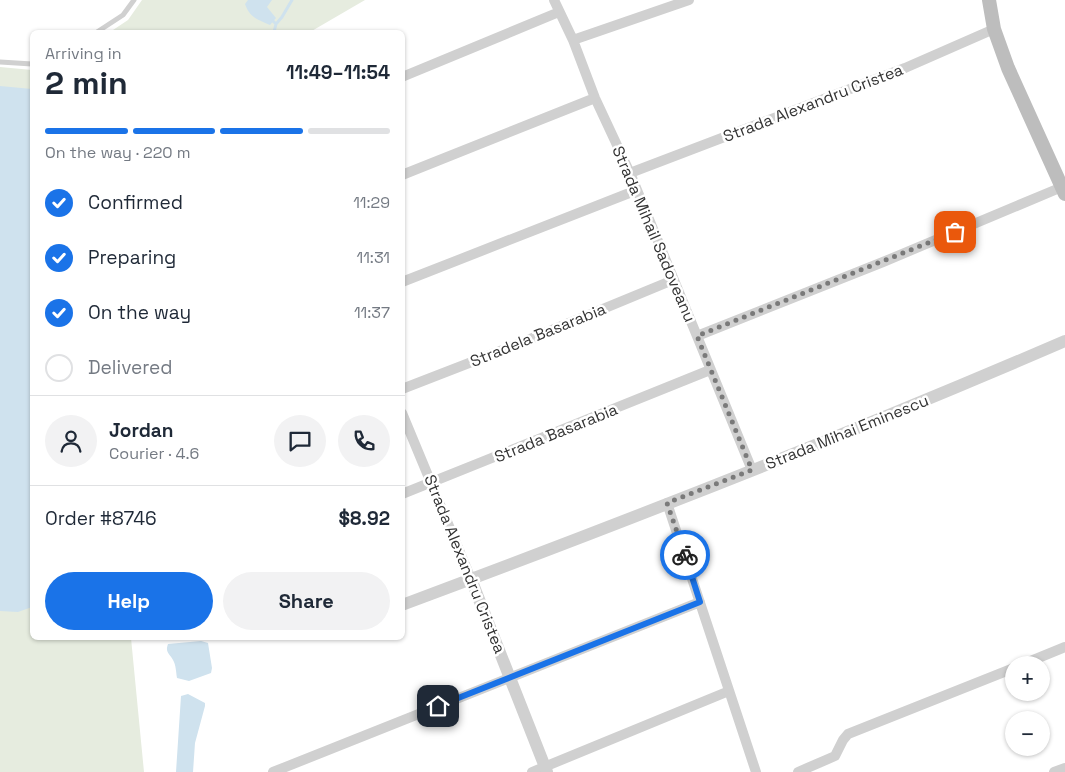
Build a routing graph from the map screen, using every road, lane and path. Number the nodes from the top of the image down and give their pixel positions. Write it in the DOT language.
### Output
graph roads {
  1 [pos="134,0"];
  2 [pos="554,0"];
  3 [pos="689,0"];
  4 [pos="989,0"];
  5 [pos="559,12"];
  6 [pos="100,30"];
  7 [pos="994,30"];
  8 [pos="573,40"];
  9 [pos="0,62"];
  10 [pos="30,64"];
  11 [pos="405,76"];
  12 [pos="596,98"];
  13 [pos="630,173"];
  14 [pos="405,174"];
  15 [pos="637,190"];
  16 [pos="1063,190"];
  17 [pos="673,280"];
  18 [pos="405,281"];
  19 [pos="697,336"];
  20 [pos="1065,341"];
  21 [pos="710,370"];
  22 [pos="405,388"];
  23 [pos="405,420"];
  24 [pos="752,470"];
  25 [pos="431,483"];
  26 [pos="405,493"];
  27 [pos="667,503"];
  28 [pos="472,579"];
  29 [pos="700,602"];
  30 [pos="405,604"];
  31 [pos="1065,647"];
  32 [pos="1043,656"];
  33 [pos="1005,672"];
  34 [pos="511,676"];
  35 [pos="729,691"];
  36 [pos="1065,768"];
  37 [pos="546,769"];
  38 [pos="273,772"];
  39 [pos="532,772"];
  40 [pos="756,772"];
  41 [pos="798,772"];
  42 [pos="1054,772"];
  1 -- 6 [label="lane"];
  2 -- 5 [label="street, Strada Mihail Sadoveanu"];
  3 -- 8 [label="street"];
  4 -- 7 [label="main road"];
  5 -- 8 [label="street, Strada Mihail Sadoveanu"];
  5 -- 11 [label="street"];
  7 -- 13 [label="street, Strada Alexandru Cristea"];
  7 -- 16 [label="main road"];
  8 -- 12 [label="street, Strada Mihail Sadoveanu"];
  9 -- 10 [label="lane"];
  12 -- 13 [label="street, Strada Mihail Sadoveanu"];
  12 -- 14 [label="street"];
  13 -- 15 [label="street, Strada Mihail Sadoveanu"];
  15 -- 17 [label="street, Strada Mihail Sadoveanu"];
  15 -- 18 [label="street"];
  16 -- 19 [label="street"];
  17 -- 19 [label="street, Strada Mihail Sadoveanu"];
  17 -- 22 [label="street, Stradela Basarabia"];
  19 -- 21 [label="street, Strada Mihail Sadoveanu"];
  20 -- 24 [label="street, Strada Mihai Eminescu"];
  21 -- 24 [label="street, Strada Mihail Sadoveanu"];
  21 -- 25 [label="street, Strada Basarabia"];
  23 -- 25 [label="street, Strada Alexandru Cristea"];
  24 -- 27 [label="street, Strada Mihai Eminescu"];
  25 -- 26 [label="street, Strada Basarabia"];
  25 -- 28 [label="street, Strada Alexandru Cristea"];
  27 -- 28 [label="street, Strada Mihai Eminescu"];
  27 -- 29 [label="street"];
  28 -- 30 [label="street, Strada Mihai Eminescu"];
  28 -- 34 [label="street, Strada Alexandru Cristea"];
  29 -- 34 [label="street"];
  29 -- 35 [label="street"];
  31 -- 32 [label="street"];
  33 -- 41 [label="street"];
  34 -- 37 [label="street, Strada Alexandru Cristea"];
  34 -- 38 [label="street"];
  35 -- 37 [label="street"];
  35 -- 40 [label="street"];
  36 -- 42 [label="street"];
  37 -- 39 [label="street"];
}
